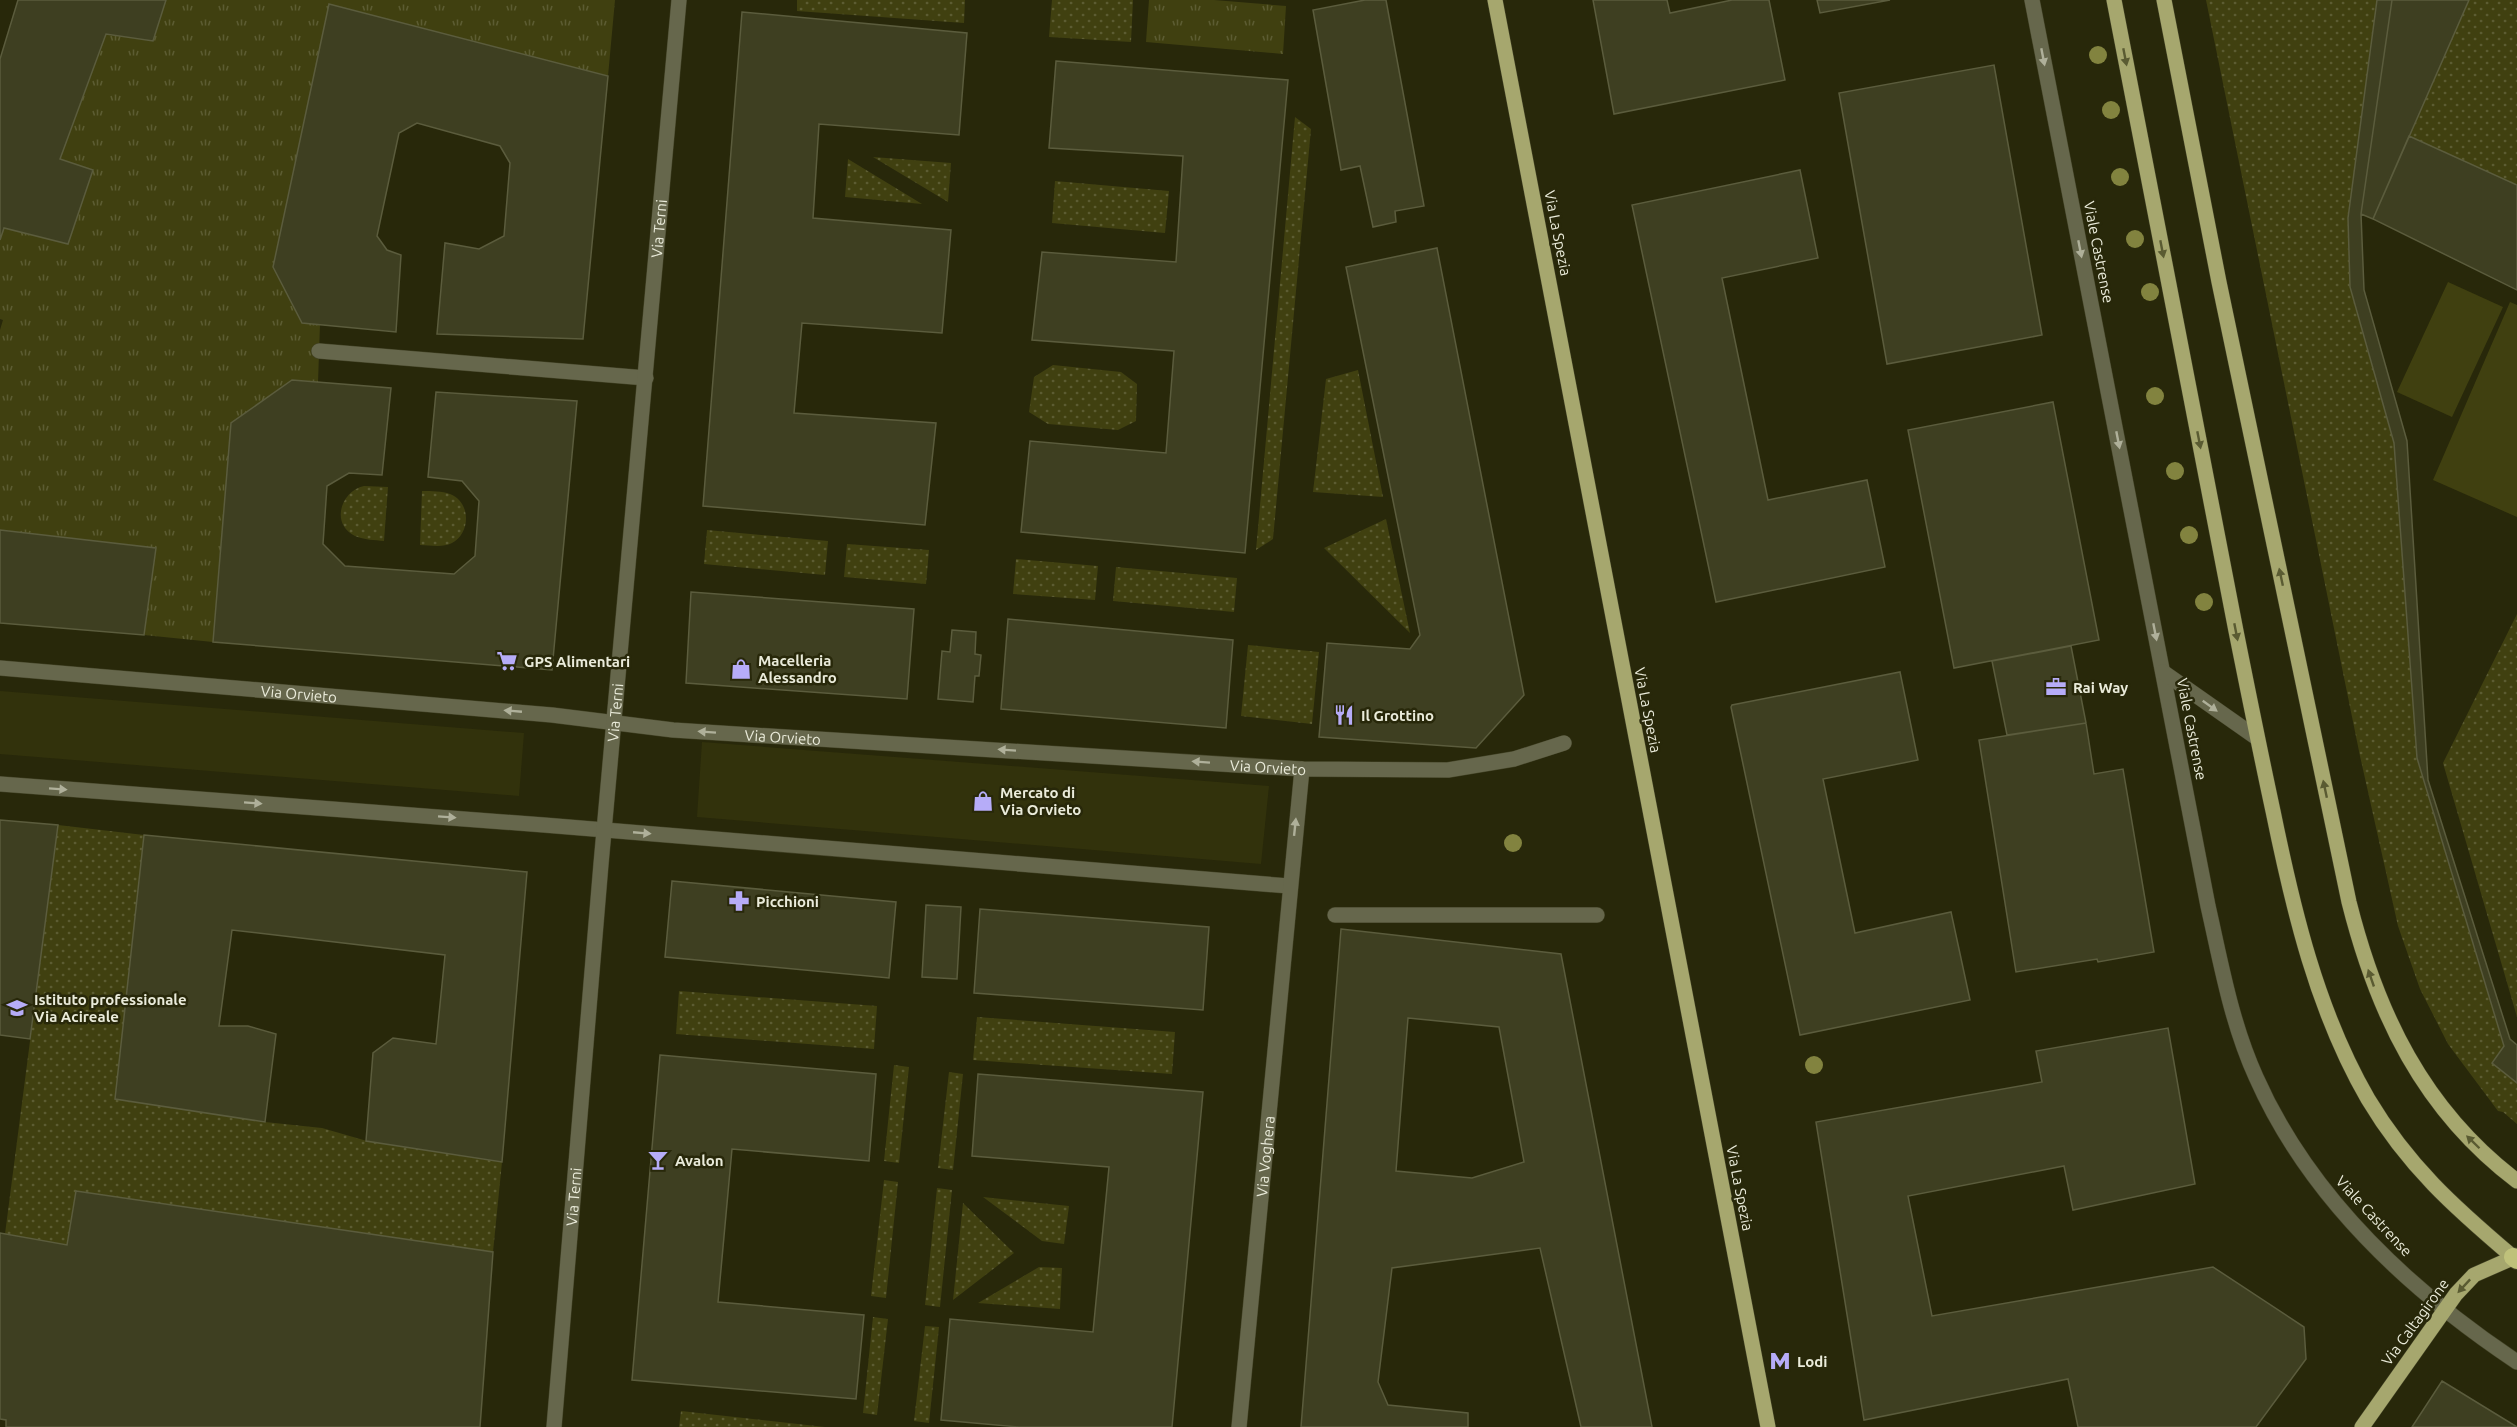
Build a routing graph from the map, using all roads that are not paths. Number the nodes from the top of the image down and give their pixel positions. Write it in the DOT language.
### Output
graph roads {
  1 [pos="679,0"];
  2 [pos="1495,0"];
  3 [pos="2032,0"];
  4 [pos="2114,0"];
  5 [pos="2164,0"];
  6 [pos="319,351"];
  7 [pos="646,378"];
  8 [pos="0,668"];
  9 [pos="2163,672"];
  10 [pos="615,722"];
  11 [pos="2257,738"];
  12 [pos="1564,743"];
  13 [pos="1302,769"];
  14 [pos="0,784"];
  15 [pos="605,830"];
  16 [pos="1289,886"];
  17 [pos="1335,915"];
  18 [pos="1598,915"];
  19 [pos="2517,1181"];
  20 [pos="2516,1258"];
  21 [pos="2443,1310"];
  22 [pos="2517,1362"];
  23 [pos="554,1427"];
  24 [pos="1239,1427"];
  25 [pos="1768,1427"];
  26 [pos="2362,1427"];
  1 -- 7 [label="street, Via Terni"];
  2 -- 25 [label="main road, Via La Spezia"];
  3 -- 9 [label="street, Viale Castrense, one-way"];
  4 -- 11 [label="main road, one-way"];
  19 -- 5 [label="main road, one-way"];
  6 -- 7 [label="street"];
  7 -- 10 [label="street, Via Terni"];
  10 -- 8 [label="street, Via Orvieto, one-way"];
  9 -- 11 [label="street, one-way"];
  9 -- 21 [label="street, Viale Castrense"];
  13 -- 10 [label="street, Via Orvieto, one-way"];
  10 -- 15 [label="street, Via Terni"];
  11 -- 20 [label="main road"];
  12 -- 13 [label="street, Via Orvieto"];
  16 -- 13 [label="street, Via Voghera, one-way"];
  14 -- 15 [label="street, one-way"];
  15 -- 16 [label="street, one-way"];
  15 -- 23 [label="street, Via Terni"];
  16 -- 24 [label="street, Via Voghera"];
  17 -- 18 [label="street"];
  20 -- 21 [label="main road, Via Caltagirone, one-way"];
  21 -- 22 [label="street, Viale Castrense"];
  21 -- 26 [label="main road, Via Caltagirone"];
}
